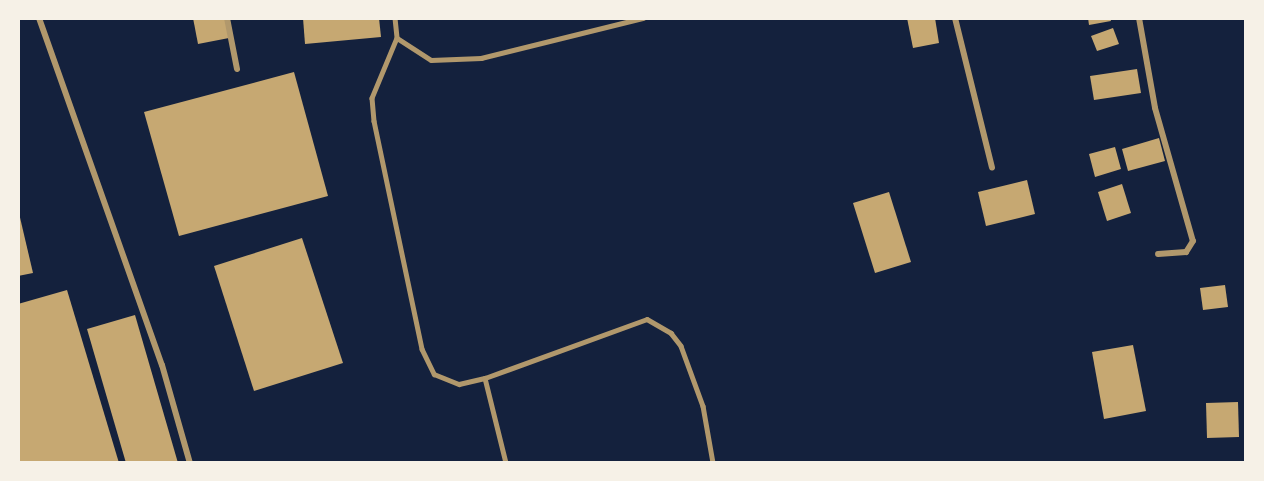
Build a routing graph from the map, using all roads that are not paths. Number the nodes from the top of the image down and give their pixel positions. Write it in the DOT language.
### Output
graph roads {
  1 [pos="39,18"];
  2 [pos="227,18"];
  3 [pos="395,18"];
  4 [pos="643,18"];
  5 [pos="955,18"];
  6 [pos="1139,18"];
  7 [pos="397,38"];
  8 [pos="237,69"];
  9 [pos="992,167"];
  10 [pos="1158,254"];
  11 [pos="485,378"];
  12 [pos="190,463"];
  13 [pos="506,463"];
  14 [pos="713,463"];
  1 -- 12 [label="street"];
  2 -- 8 [label="street"];
  3 -- 7 [label="lane"];
  4 -- 7 [label="lane"];
  5 -- 9 [label="street"];
  6 -- 10 [label="street"];
  7 -- 11 [label="lane"];
  11 -- 13 [label="lane"];
  11 -- 14 [label="lane"];
}
